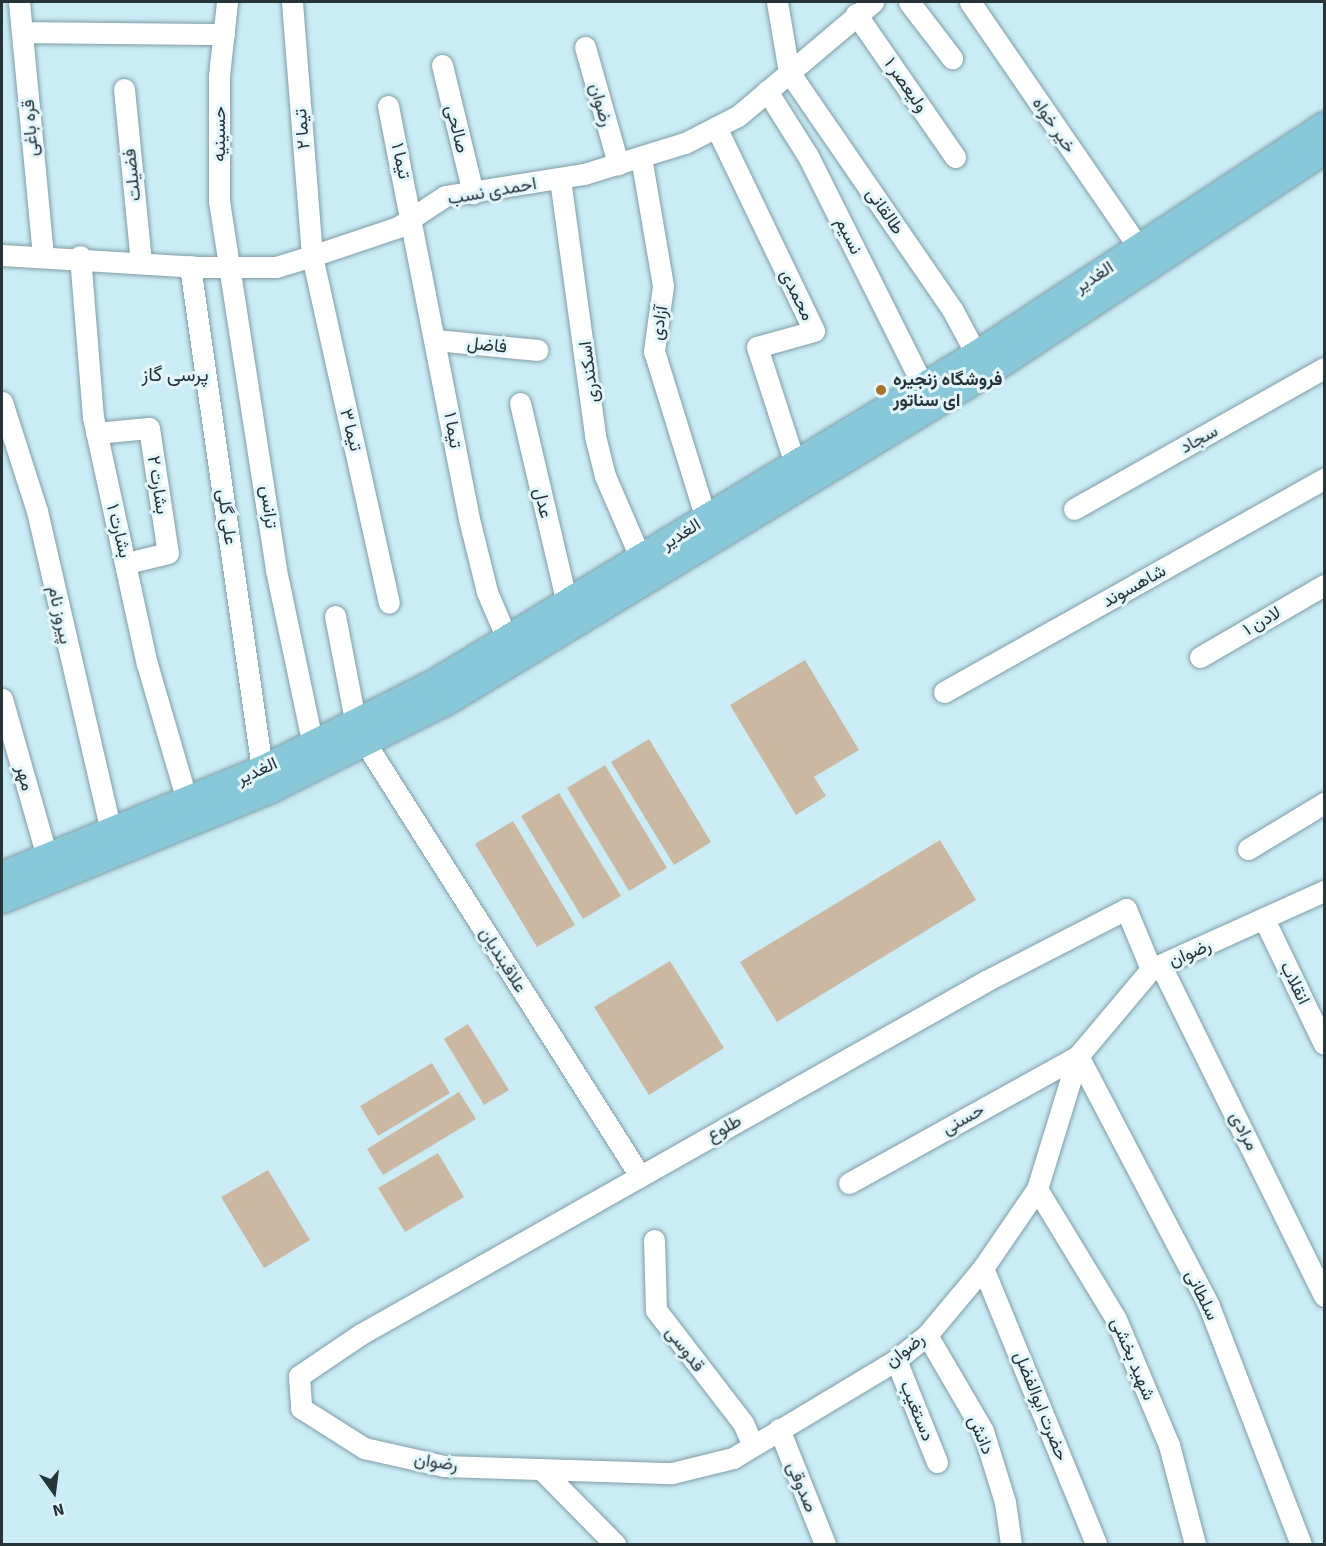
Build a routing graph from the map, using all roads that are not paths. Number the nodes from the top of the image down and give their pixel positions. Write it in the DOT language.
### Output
graph roads {
  1 [pos="19,2"];
  2 [pos="227,2"];
  3 [pos="292,2"];
  4 [pos="777,2"];
  5 [pos="909,2"];
  6 [pos="970,2"];
  7 [pos="864,8"];
  8 [pos="24,32"];
  9 [pos="224,34"];
  10 [pos="585,47"];
  11 [pos="952,58"];
  12 [pos="442,65"];
  13 [pos="789,72"];
  14 [pos="124,89"];
  15 [pos="767,91"];
  16 [pos="388,106"];
  17 [pos="1324,125"];
  18 [pos="716,127"];
  19 [pos="1324,150"];
  20 [pos="641,157"];
  21 [pos="956,157"];
  22 [pos="618,164"];
  23 [pos="560,179"];
  24 [pos="473,193"];
  25 [pos="414,216"];
  26 [pos="1138,248"];
  27 [pos="2,255"];
  28 [pos="43,255"];
  29 [pos="80,256"];
  30 [pos="312,256"];
  31 [pos="141,261"];
  32 [pos="190,266"];
  33 [pos="229,267"];
  34 [pos="436,340"];
  35 [pos="538,350"];
  36 [pos="975,354"];
  37 [pos="1324,368"];
  38 [pos="924,386"];
  39 [pos="2,402"];
  40 [pos="520,403"];
  41 [pos="96,433"];
  42 [pos="795,464"];
  43 [pos="1324,479"];
  44 [pos="1074,509"];
  45 [pos="706,519"];
  46 [pos="641,559"];
  47 [pos="127,563"];
  48 [pos="1324,585"];
  49 [pos="388,603"];
  50 [pos="567,603"];
  51 [pos="335,616"];
  52 [pos="507,639"];
  53 [pos="1200,657"];
  54 [pos="944,692"];
  55 [pos="2,699"];
  56 [pos="361,734"];
  57 [pos="313,745"];
  58 [pos="262,769"];
  59 [pos="187,801"];
  60 [pos="1324,803"];
  61 [pos="111,831"];
  62 [pos="1248,849"];
  63 [pos="47,857"];
  64 [pos="2,875"];
  65 [pos="1324,891"];
  66 [pos="2,899"];
  67 [pos="1265,921"];
  68 [pos="1156,968"];
  69 [pos="1324,1044"];
  70 [pos="1078,1056"];
  71 [pos="640,1176"];
  72 [pos="849,1183"];
  73 [pos="1037,1189"];
  74 [pos="654,1239"];
  75 [pos="983,1268"];
  76 [pos="1324,1296"];
  77 [pos="927,1335"];
  78 [pos="896,1360"];
  79 [pos="301,1408"];
  80 [pos="779,1429"];
  81 [pos="753,1445"];
  82 [pos="937,1462"];
  83 [pos="543,1471"];
  84 [pos="615,1545"];
  85 [pos="825,1545"];
  86 [pos="1011,1545"];
  87 [pos="1096,1545"];
  88 [pos="1195,1545"];
  89 [pos="1301,1545"];
  1 -- 8 [label="street, قره باغی"];
  2 -- 9 [label="street, حسینیه"];
  3 -- 30 [label="street, تیما ۲"];
  4 -- 13 [label="street"];
  5 -- 11 [label="street"];
  6 -- 26 [label="street, خیر خواه"];
  7 -- 13 [label="street, احمدی نسب"];
  7 -- 21 [label="street, ولیعصر ۱"];
  8 -- 9 [label="street"];
  8 -- 28 [label="street, قره باغی"];
  9 -- 33 [label="street, حسینیه"];
  10 -- 22 [label="street, رضوان"];
  12 -- 24 [label="street, صالحی"];
  13 -- 15 [label="street, احمدی نسب"];
  13 -- 36 [label="street, طالقانی"];
  14 -- 31 [label="street, فضیلت"];
  15 -- 18 [label="street, احمدی نسب"];
  15 -- 38 [label="street, نسیم"];
  16 -- 25 [label="street, ۱ تیما"];
  17 -- 26 [label="main road, الغدیر"];
  18 -- 20 [label="street, احمدی نسب"];
  18 -- 42 [label="street, محمدی"];
  19 -- 56 [label="main road, الغدیر"];
  20 -- 22 [label="street, احمدی نسب"];
  20 -- 45 [label="street, آزادی"];
  22 -- 23 [label="street, احمدی نسب"];
  23 -- 24 [label="street, احمدی نسب"];
  23 -- 46 [label="street, اسکندری"];
  24 -- 25 [label="street, احمدی نسب"];
  25 -- 30 [label="street, احمدی نسب"];
  25 -- 34 [label="street, تیما ۱"];
  26 -- 36 [label="main road, الغدیر"];
  27 -- 28 [label="street, احمدی نسب"];
  28 -- 29 [label="street, احمدی نسب"];
  29 -- 31 [label="street, احمدی نسب"];
  29 -- 41 [label="street, بشارت ۱"];
  30 -- 33 [label="street, احمدی نسب"];
  30 -- 49 [label="street, تیما ۳"];
  31 -- 32 [label="street, احمدی نسب"];
  32 -- 33 [label="street, احمدی نسب"];
  32 -- 58 [label="street, علی گلی"];
  33 -- 57 [label="street, ترانس"];
  34 -- 35 [label="street, فاضل"];
  34 -- 52 [label="street, تیما ۱"];
  36 -- 38 [label="main road, الغدیر"];
  37 -- 44 [label="street, سجاد"];
  38 -- 42 [label="main road, الغدیر"];
  39 -- 61 [label="street, پیروز نام"];
  40 -- 50 [label="street, عدل"];
  41 -- 47 [label="street, بشارت ۱"];
  41 -- 47 [label="street, بشارت ۲"];
  42 -- 45 [label="main road, الغدیر"];
  43 -- 54 [label="street, شاهسوند"];
  45 -- 46 [label="main road, الغدیر"];
  46 -- 50 [label="main road, الغدیر"];
  47 -- 59 [label="street, بشارت ۱"];
  48 -- 53 [label="street, لادن ۱"];
  50 -- 52 [label="main road, الغدیر"];
  51 -- 56 [label="street"];
  52 -- 56 [label="main road, الغدیر"];
  55 -- 63 [label="street, مهر"];
  56 -- 57 [label="main road, الغدیر"];
  56 -- 66 [label="main road, الغدیر"];
  56 -- 71 [label="street, علاقبندیان"];
  57 -- 58 [label="main road, الغدیر"];
  58 -- 59 [label="main road, الغدیر"];
  59 -- 61 [label="main road, الغدیر"];
  60 -- 62 [label="street"];
  61 -- 63 [label="main road, الغدیر"];
  63 -- 64 [label="main road, الغدیر"];
  65 -- 67 [label="street, رضوان"];
  67 -- 68 [label="street, رضوان"];
  67 -- 69 [label="street, انقلاب"];
  68 -- 70 [label="street, رضوان"];
  68 -- 71 [label="street, طلوع"];
  68 -- 76 [label="street, مرادی"];
  70 -- 72 [label="street, حسنی"];
  70 -- 73 [label="street, رضوان"];
  70 -- 89 [label="street, سلطانی"];
  71 -- 79 [label="street, طلوع"];
  73 -- 75 [label="street, رضوان"];
  73 -- 88 [label="street, شهید بخشی"];
  74 -- 81 [label="street, قدوسی"];
  75 -- 77 [label="street, رضوان"];
  75 -- 87 [label="street, حضرت ابوالفضل"];
  77 -- 78 [label="street, رضوان"];
  77 -- 86 [label="street, دانش"];
  78 -- 80 [label="street, رضوان"];
  78 -- 82 [label="street, دستغیب"];
  79 -- 83 [label="street, رضوان"];
  80 -- 81 [label="street, رضوان"];
  80 -- 85 [label="street, صدوقی"];
  81 -- 83 [label="street, رضوان"];
  83 -- 84 [label="street"];
}
